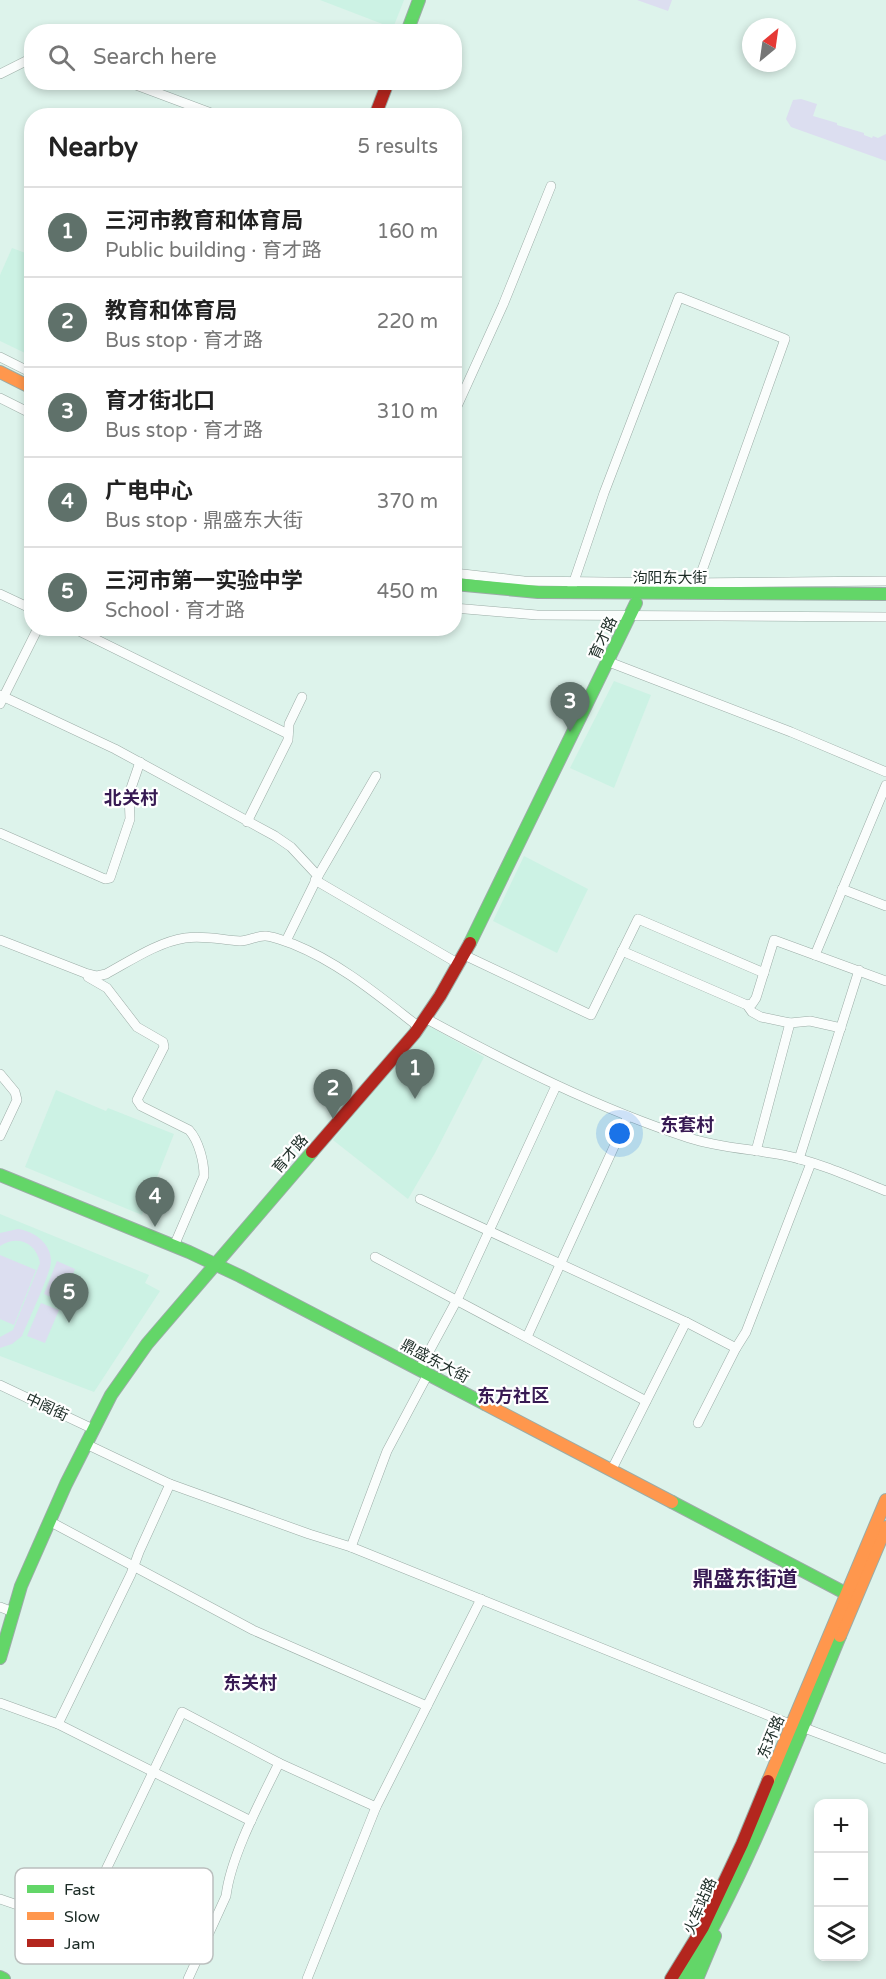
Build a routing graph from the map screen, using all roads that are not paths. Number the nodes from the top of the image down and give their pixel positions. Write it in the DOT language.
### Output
graph roads {
  1 [pos="419,0"];
  2 [pos="410,24"];
  3 [pos="24,62"];
  4 [pos="0,74"];
  5 [pos="149,90"];
  6 [pos="385,90"];
  7 [pos="198,108"];
  8 [pos="378,108"];
  9 [pos="551,186"];
  10 [pos="0,357"];
  11 [pos="24,369"];
  12 [pos="0,372"];
  13 [pos="0,384"];
  14 [pos="24,384"];
  15 [pos="462,395"];
  16 [pos="24,396"];
  17 [pos="0,398"];
  18 [pos="24,410"];
  19 [pos="462,574"];
  20 [pos="886,581"];
  21 [pos="462,585"];
  22 [pos="572,587"];
  23 [pos="696,588"];
  24 [pos="0,594"];
  25 [pos="886,594"];
  26 [pos="462,595"];
  27 [pos="636,603"];
  28 [pos="886,604"];
  29 [pos="24,605"];
  30 [pos="462,609"];
  31 [pos="630,616"];
  32 [pos="886,617"];
  33 [pos="34,636"];
  34 [pos="89,636"];
  35 [pos="609,662"];
  36 [pos="302,697"];
  37 [pos="1,699"];
  38 [pos="288,734"];
  39 [pos="140,762"];
  40 [pos="886,772"];
  41 [pos="376,776"];
  42 [pos="886,785"];
  43 [pos="247,822"];
  44 [pos="0,833"];
  45 [pos="316,878"];
  46 [pos="842,889"];
  47 [pos="886,906"];
  48 [pos="0,939"];
  49 [pos="286,941"];
  50 [pos="622,951"];
  51 [pos="815,955"];
  52 [pos="462,959"];
  53 [pos="859,970"];
  54 [pos="764,973"];
  55 [pos="85,974"];
  56 [pos="886,981"];
  57 [pos="747,1005"];
  58 [pos="422,1023"];
  59 [pos="790,1023"];
  60 [pos="841,1028"];
  61 [pos="0,1074"];
  62 [pos="556,1086"];
  63 [pos="628,1116"];
  64 [pos="0,1136"];
  65 [pos="756,1151"];
  66 [pos="799,1159"];
  67 [pos="812,1163"];
  68 [pos="0,1175"];
  69 [pos="886,1191"];
  70 [pos="420,1199"];
  71 [pos="489,1231"];
  72 [pos="174,1246"];
  73 [pos="375,1257"];
  74 [pos="214,1264"];
  75 [pos="561,1264"];
  76 [pos="457,1300"];
  77 [pos="686,1322"];
  78 [pos="527,1337"];
  79 [pos="736,1348"];
  80 [pos="423,1372"];
  81 [pos="0,1385"];
  82 [pos="646,1401"];
  83 [pos="698,1423"];
  84 [pos="93,1429"];
  85 [pos="86,1444"];
  86 [pos="611,1471"];
  87 [pos="170,1484"];
  88 [pos="886,1500"];
  89 [pos="49,1521"];
  90 [pos="886,1527"];
  91 [pos="351,1546"];
  92 [pos="134,1567"];
  93 [pos="847,1594"];
  94 [pos="481,1599"];
  95 [pos="0,1607"];
  96 [pos="13,1612"];
  97 [pos="0,1658"];
  98 [pos="0,1702"];
  99 [pos="427,1706"];
  100 [pos="58,1724"];
  101 [pos="797,1726"];
  102 [pos="886,1759"];
  103 [pos="279,1762"];
  104 [pos="153,1771"];
  105 [pos="376,1807"];
  106 [pos="252,1821"];
  107 [pos="747,1846"];
  108 [pos="107,1868"];
  109 [pos="0,1899"];
  110 [pos="15,1904"];
  111 [pos="213,1924"];
  112 [pos="195,1964"];
  113 [pos="688,1977"];
  114 [pos="188,1979"];
  115 [pos="307,1979"];
  116 [pos="671,1979"];
  1 -- 2 [label="main road"];
  3 -- 4 [label="street"];
  5 -- 7 [label="street"];
  6 -- 8 [label="main road"];
  9 -- 15 [label="street"];
  10 -- 11 [label="street"];
  12 -- 14 [label="main road"];
  13 -- 16 [label="main road"];
  17 -- 18 [label="street"];
  19 -- 22 [label="street"];
  20 -- 23 [label="street"];
  21 -- 22 [label="main road, 泃阳东大街"];
  22 -- 23 [label="main road, 泃阳东大街"];
  22 -- 23 [label="street"];
  23 -- 25 [label="main road, 泃阳东大街"];
  24 -- 29 [label="street"];
  26 -- 27 [label="main road, 泃阳东大街"];
  27 -- 28 [label="main road, 泃阳东大街"];
  27 -- 31 [label="main road, 育才路"];
  30 -- 31 [label="street"];
  31 -- 32 [label="street"];
  31 -- 35 [label="main road, 育才路"];
  33 -- 37 [label="street"];
  34 -- 38 [label="street"];
  35 -- 40 [label="street"];
  35 -- 52 [label="main road, 育才路"];
  36 -- 38 [label="street"];
  37 -- 39 [label="street"];
  38 -- 43 [label="street"];
  39 -- 43 [label="street"];
  39 -- 44 [label="street"];
  41 -- 45 [label="street"];
  42 -- 46 [label="street"];
  43 -- 45 [label="street"];
  45 -- 49 [label="street"];
  45 -- 52 [label="street"];
  46 -- 47 [label="street"];
  46 -- 51 [label="street"];
  48 -- 55 [label="street"];
  49 -- 55 [label="street"];
  49 -- 58 [label="street"];
  50 -- 52 [label="street"];
  50 -- 54 [label="street"];
  50 -- 57 [label="street"];
  51 -- 53 [label="street"];
  51 -- 54 [label="street"];
  52 -- 58 [label="main road, 育才路"];
  53 -- 56 [label="street"];
  53 -- 60 [label="street"];
  54 -- 57 [label="street"];
  55 -- 72 [label="street"];
  57 -- 59 [label="street"];
  58 -- 62 [label="street"];
  58 -- 74 [label="main road, 育才路"];
  59 -- 60 [label="street"];
  59 -- 65 [label="street"];
  60 -- 66 [label="street"];
  61 -- 64 [label="street"];
  62 -- 63 [label="street"];
  62 -- 71 [label="street"];
  63 -- 65 [label="street"];
  63 -- 75 [label="street"];
  65 -- 66 [label="street"];
  66 -- 67 [label="street"];
  67 -- 69 [label="street"];
  67 -- 79 [label="street"];
  68 -- 72 [label="main road, 鼎盛东大街"];
  70 -- 71 [label="street"];
  71 -- 75 [label="street"];
  71 -- 76 [label="street"];
  72 -- 74 [label="main road, 鼎盛东大街"];
  73 -- 76 [label="street"];
  74 -- 80 [label="main road, 鼎盛东大街"];
  74 -- 84 [label="main road, 育才路"];
  75 -- 77 [label="street"];
  75 -- 78 [label="street"];
  76 -- 78 [label="street"];
  76 -- 80 [label="street"];
  77 -- 79 [label="street"];
  77 -- 82 [label="street"];
  78 -- 82 [label="street"];
  79 -- 83 [label="street"];
  80 -- 86 [label="main road, 鼎盛东大街"];
  80 -- 91 [label="street"];
  81 -- 84 [label="street, 中阁街"];
  82 -- 86 [label="street"];
  84 -- 85 [label="main road, 育才路"];
  85 -- 87 [label="street"];
  85 -- 89 [label="main road, 育才路"];
  86 -- 93 [label="main road, 鼎盛东大街"];
  87 -- 91 [label="street"];
  87 -- 92 [label="street"];
  88 -- 93 [label="main road, 东环路"];
  89 -- 92 [label="street"];
  89 -- 96 [label="main road, 育才路"];
  90 -- 101 [label="main road, 东环路"];
  91 -- 94 [label="street"];
  92 -- 99 [label="street"];
  92 -- 100 [label="street"];
  93 -- 101 [label="main road, 东环路"];
  94 -- 99 [label="street"];
  94 -- 101 [label="street"];
  95 -- 96 [label="street"];
  96 -- 97 [label="main road, 育才路"];
  98 -- 100 [label="street"];
  99 -- 105 [label="street"];
  100 -- 104 [label="street"];
  101 -- 102 [label="street"];
  101 -- 107 [label="main road, 东环路"];
  103 -- 104 [label="street"];
  103 -- 105 [label="street"];
  103 -- 106 [label="street"];
  104 -- 106 [label="street"];
  104 -- 108 [label="street"];
  105 -- 115 [label="street"];
  106 -- 111 [label="street"];
  107 -- 113 [label="main road, 火车站路"];
  107 -- 116 [label="main road, 东环路"];
  109 -- 110 [label="street"];
  112 -- 114 [label="street"];
}
